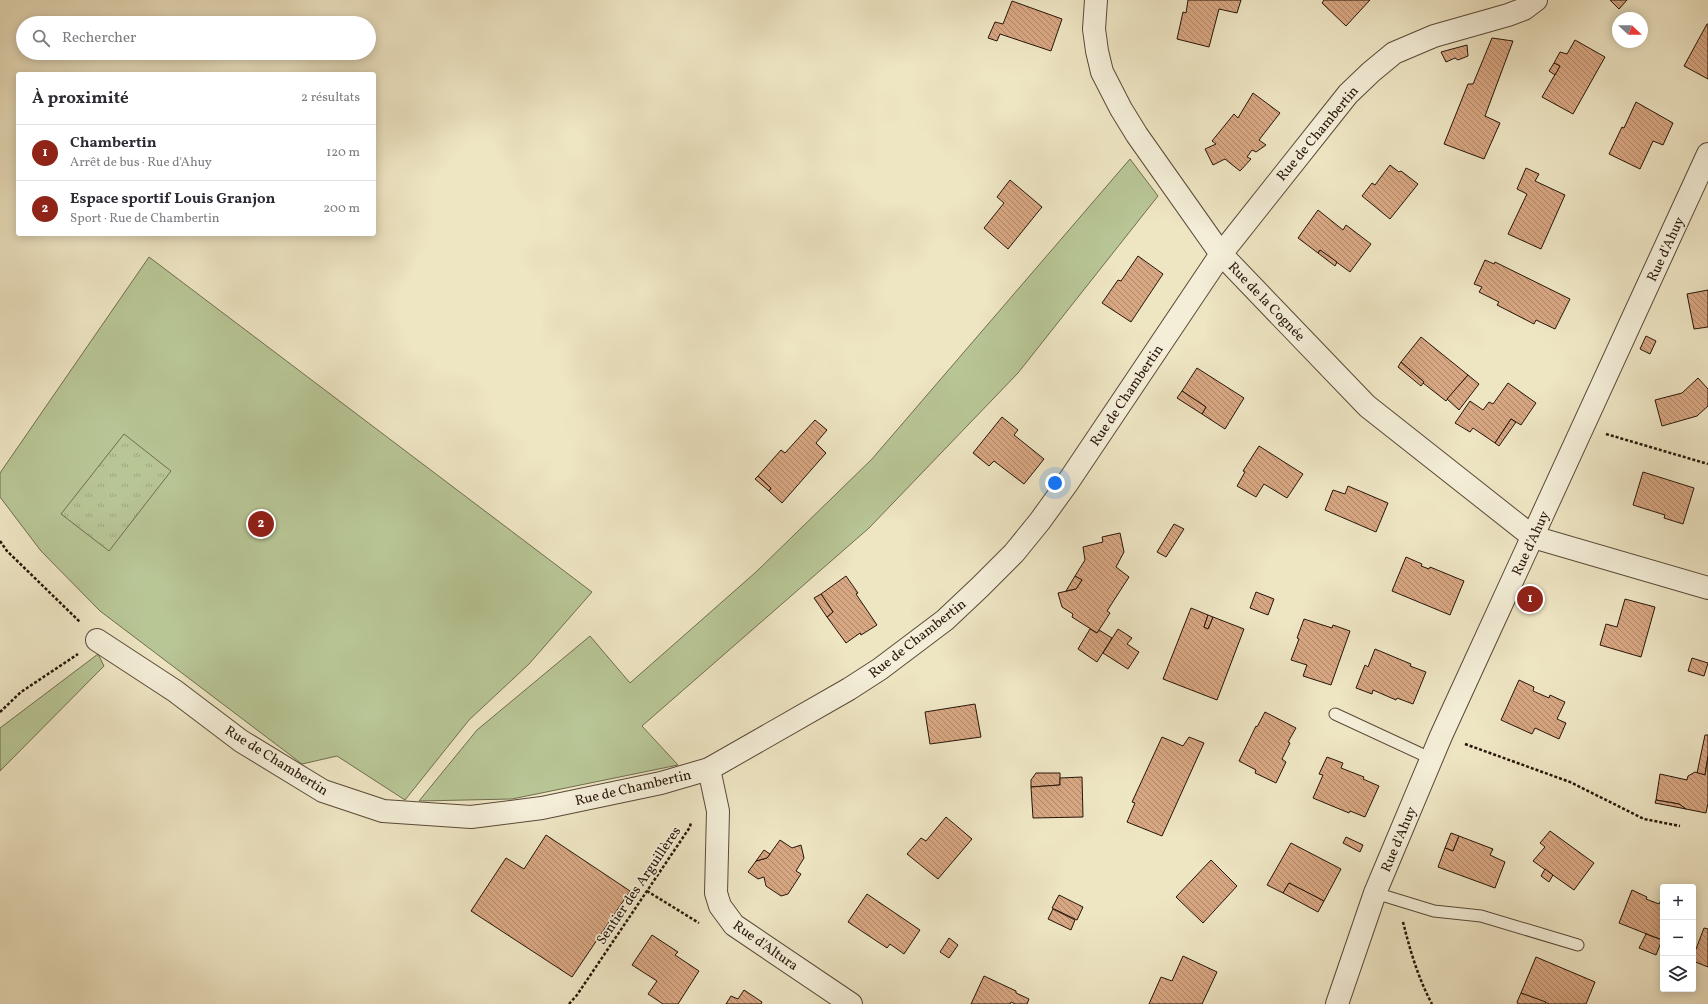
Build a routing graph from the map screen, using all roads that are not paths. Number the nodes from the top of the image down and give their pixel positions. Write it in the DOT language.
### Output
graph roads {
  1 [pos="1096,0"];
  2 [pos="1536,0"];
  3 [pos="1708,154"];
  4 [pos="1221,254"];
  5 [pos="1533,537"];
  6 [pos="1708,588"];
  7 [pos="97,640"];
  8 [pos="1335,714"];
  9 [pos="1432,758"];
  10 [pos="710,769"];
  11 [pos="1375,893"];
  12 [pos="1578,945"];
  13 [pos="851,1004"];
  14 [pos="1337,1004"];
  1 -- 4 [label="street, Rue de la Cognée"];
  2 -- 4 [label="street, Rue de Chambertin"];
  3 -- 5 [label="street, Rue d'Ahuy"];
  4 -- 5 [label="street, Rue de la Cognée"];
  4 -- 10 [label="street, Rue de Chambertin"];
  5 -- 6 [label="street"];
  5 -- 9 [label="street, Rue d'Ahuy"];
  7 -- 10 [label="street, Rue de Chambertin"];
  8 -- 9 [label="lane"];
  9 -- 11 [label="street, Rue d'Ahuy"];
  10 -- 13 [label="street, Rue d'Altura"];
  11 -- 12 [label="lane"];
  11 -- 14 [label="street, Rue d'Ahuy"];
}
